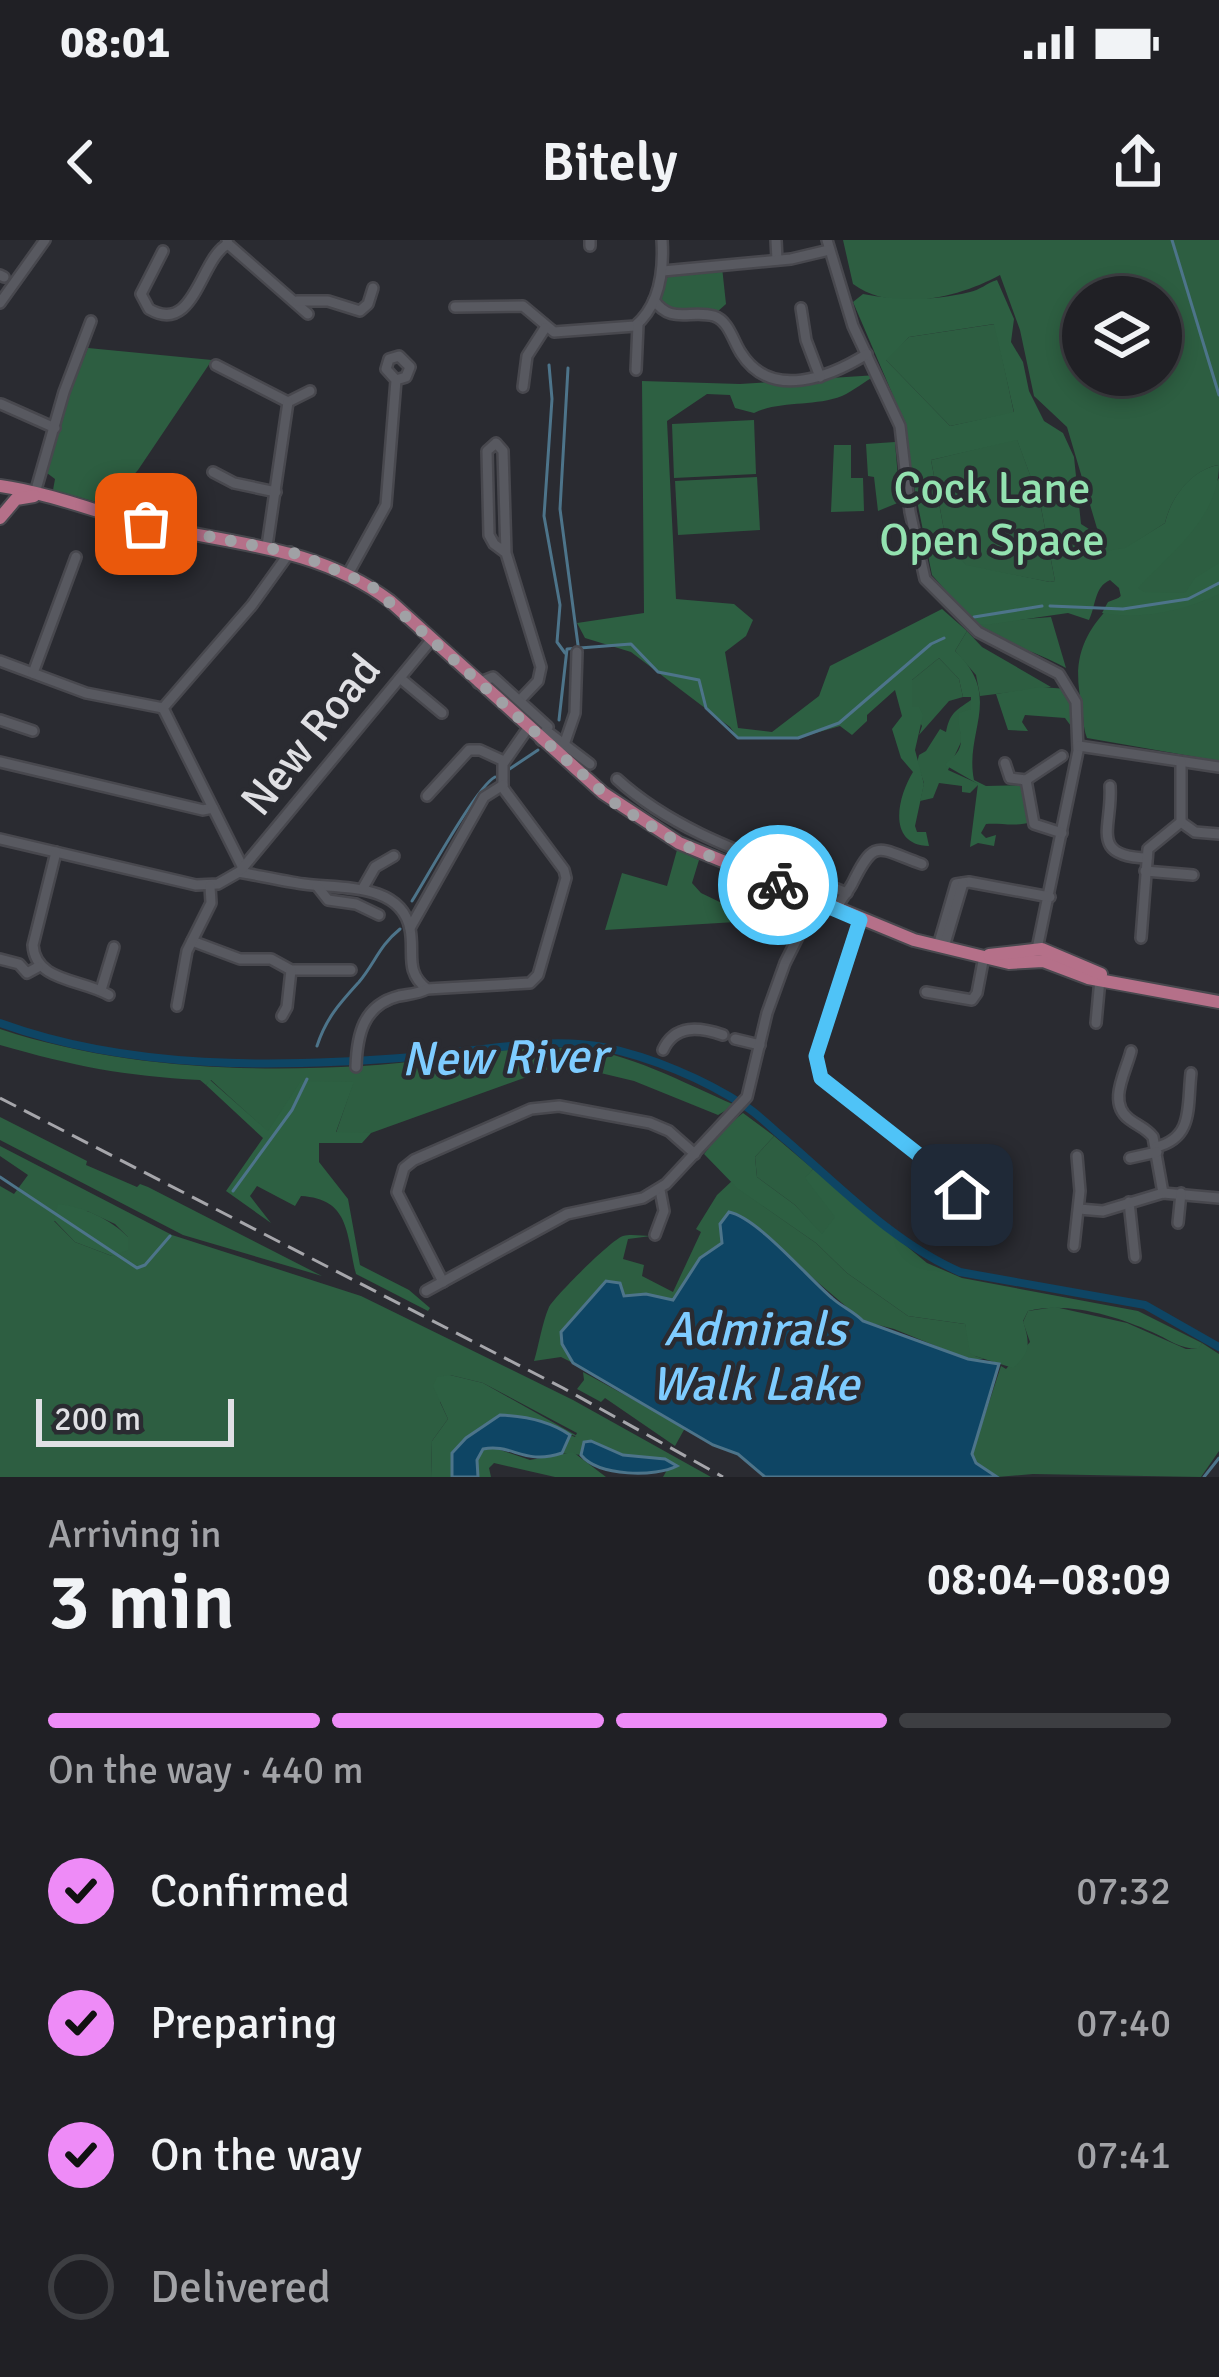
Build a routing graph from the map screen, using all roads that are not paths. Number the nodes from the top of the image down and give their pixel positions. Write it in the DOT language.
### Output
graph roads {
  1 [pos="26,240"];
  2 [pos="662,240"];
  3 [pos="776,240"];
  4 [pos="228,242"];
  5 [pos="41,244"];
  6 [pos="828,245"];
  7 [pos="163,251"];
  8 [pos="777,260"];
  9 [pos="663,271"];
  10 [pos="373,288"];
  11 [pos="654,300"];
  12 [pos="297,301"];
  13 [pos="0,303"];
  14 [pos="455,307"];
  15 [pos="801,308"];
  16 [pos="308,314"];
  17 [pos="91,321"];
  18 [pos="638,325"];
  19 [pos="544,328"];
  20 [pos="867,354"];
  21 [pos="216,365"];
  22 [pos="636,370"];
  23 [pos="820,376"];
  24 [pos="396,380"];
  25 [pos="524,387"];
  26 [pos="310,391"];
  27 [pos="288,402"];
  28 [pos="1,404"];
  29 [pos="55,428"];
  30 [pos="213,472"];
  31 [pos="9,491"];
  32 [pos="276,491"];
  33 [pos="41,495"];
  34 [pos="0,506"];
  35 [pos="0,518"];
  36 [pos="503,534"];
  37 [pos="489,535"];
  38 [pos="267,546"];
  39 [pos="290,552"];
  40 [pos="506,553"];
  41 [pos="76,557"];
  42 [pos="348,574"];
  43 [pos="432,639"];
  44 [pos="577,652"];
  45 [pos="0,661"];
  46 [pos="33,673"];
  47 [pos="400,678"];
  48 [pos="478,682"];
  49 [pos="520,700"];
  50 [pos="163,708"];
  51 [pos="442,713"];
  52 [pos="0,720"];
  53 [pos="528,728"];
  54 [pos="33,731"];
  55 [pos="545,736"];
  56 [pos="565,742"];
  57 [pos="1079,746"];
  58 [pos="1062,756"];
  59 [pos="504,761"];
  60 [pos="0,762"];
  61 [pos="1181,762"];
  62 [pos="1005,763"];
  63 [pos="590,764"];
  64 [pos="1219,767"];
  65 [pos="617,779"];
  66 [pos="1026,780"];
  67 [pos="503,785"];
  68 [pos="1110,785"];
  69 [pos="427,796"];
  70 [pos="213,808"];
  71 [pos="1181,822"];
  72 [pos="1062,833"];
  73 [pos="1219,834"];
  74 [pos="0,838"];
  75 [pos="720,842"];
  76 [pos="56,851"];
  77 [pos="394,856"];
  78 [pos="1147,858"];
  79 [pos="713,859"];
  80 [pos="922,864"];
  81 [pos="244,866"];
  82 [pos="1145,871"];
  83 [pos="1193,875"];
  84 [pos="210,886"];
  85 [pos="317,886"];
  86 [pos="363,888"];
  87 [pos="847,893"];
  88 [pos="1050,897"];
  89 [pos="816,901"];
  90 [pos="836,910"];
  91 [pos="379,915"];
  92 [pos="860,920"];
  93 [pos="410,928"];
  94 [pos="1141,938"];
  95 [pos="192,941"];
  96 [pos="114,946"];
  97 [pos="941,947"];
  98 [pos="32,952"];
  99 [pos="1040,954"];
  100 [pos="984,956"];
  101 [pos="0,959"];
  102 [pos="19,964"];
  103 [pos="38,967"];
  104 [pos="291,970"];
  105 [pos="351,970"];
  106 [pos="1104,978"];
  107 [pos="428,989"];
  108 [pos="926,992"];
  109 [pos="1219,1002"];
  110 [pos="177,1006"];
  111 [pos="289,1011"];
  112 [pos="1096,1024"];
  113 [pos="760,1046"];
  114 [pos="663,1050"];
  115 [pos="1131,1052"];
  116 [pos="356,1066"];
  117 [pos="1191,1073"];
  118 [pos="1157,1149"];
  119 [pos="695,1154"];
  120 [pos="1077,1156"];
  121 [pos="1130,1158"];
  122 [pos="957,1185"];
  123 [pos="660,1190"];
  124 [pos="1163,1193"];
  125 [pos="1181,1193"];
  126 [pos="1219,1198"];
  127 [pos="1129,1202"];
  128 [pos="1079,1209"];
  129 [pos="1178,1223"];
  130 [pos="656,1235"];
  131 [pos="1074,1246"];
  132 [pos="1135,1257"];
  133 [pos="443,1282"];
  134 [pos="426,1291"];
  1 -- 5 [label="street"];
  2 -- 9 [label="street"];
  3 -- 8 [label="street"];
  4 -- 7 [label="street"];
  4 -- 12 [label="street"];
  5 -- 13 [label="street"];
  6 -- 8 [label="street"];
  6 -- 20 [label="street"];
  8 -- 9 [label="street"];
  9 -- 11 [label="street"];
  10 -- 12 [label="street"];
  11 -- 18 [label="street"];
  11 -- 23 [label="street"];
  12 -- 16 [label="street"];
  14 -- 19 [label="street"];
  15 -- 23 [label="street"];
  17 -- 29 [label="street"];
  18 -- 19 [label="street"];
  18 -- 22 [label="street"];
  19 -- 25 [label="street"];
  20 -- 23 [label="street"];
  20 -- 57 [label="street"];
  21 -- 27 [label="street"];
  24 -- 42 [label="street"];
  26 -- 27 [label="street"];
  27 -- 32 [label="street"];
  28 -- 29 [label="street"];
  29 -- 33 [label="street"];
  30 -- 32 [label="street"];
  31 -- 33 [label="main road"];
  31 -- 34 [label="main road"];
  31 -- 35 [label="main road"];
  32 -- 38 [label="street"];
  33 -- 38 [label="main road"];
  36 -- 37 [label="street"];
  36 -- 37 [label="street"];
  36 -- 40 [label="street"];
  37 -- 40 [label="street"];
  38 -- 39 [label="main road"];
  39 -- 42 [label="main road"];
  39 -- 50 [label="street"];
  40 -- 49 [label="street"];
  41 -- 46 [label="street"];
  42 -- 43 [label="main road"];
  43 -- 47 [label="street, New Road"];
  43 -- 48 [label="main road"];
  44 -- 56 [label="street"];
  45 -- 46 [label="street"];
  46 -- 50 [label="street"];
  47 -- 51 [label="street"];
  47 -- 81 [label="street, New Road"];
  48 -- 49 [label="street"];
  48 -- 53 [label="main road"];
  49 -- 55 [label="street"];
  50 -- 70 [label="street"];
  52 -- 54 [label="street"];
  53 -- 55 [label="main road"];
  53 -- 59 [label="street"];
  55 -- 56 [label="street"];
  55 -- 79 [label="main road"];
  56 -- 63 [label="street"];
  57 -- 61 [label="street"];
  57 -- 72 [label="street"];
  58 -- 66 [label="street"];
  59 -- 67 [label="street"];
  59 -- 69 [label="street"];
  60 -- 70 [label="street"];
  61 -- 64 [label="street"];
  61 -- 71 [label="street"];
  62 -- 66 [label="street"];
  65 -- 75 [label="street"];
  66 -- 72 [label="street"];
  67 -- 93 [label="street"];
  67 -- 107 [label="street"];
  68 -- 78 [label="street"];
  70 -- 81 [label="street"];
  71 -- 73 [label="street"];
  71 -- 78 [label="street"];
  72 -- 88 [label="street"];
  74 -- 76 [label="street"];
  75 -- 79 [label="street"];
  75 -- 87 [label="street"];
  76 -- 84 [label="street"];
  76 -- 98 [label="street"];
  77 -- 86 [label="street"];
  78 -- 82 [label="street"];
  79 -- 89 [label="main road"];
  80 -- 87 [label="street"];
  81 -- 84 [label="street"];
  81 -- 85 [label="street"];
  82 -- 83 [label="street"];
  82 -- 94 [label="street"];
  84 -- 95 [label="street"];
  85 -- 86 [label="street"];
  85 -- 91 [label="street"];
  86 -- 93 [label="street"];
  87 -- 90 [label="street"];
  88 -- 97 [label="street"];
  88 -- 99 [label="street"];
  89 -- 90 [label="main road"];
  89 -- 113 [label="street"];
  90 -- 92 [label="main road"];
  92 -- 97 [label="main road"];
  92 -- 122 [label="street"];
  93 -- 107 [label="street"];
  95 -- 104 [label="street"];
  95 -- 110 [label="street"];
  96 -- 103 [label="street"];
  97 -- 100 [label="main road"];
  98 -- 102 [label="street"];
  98 -- 103 [label="street"];
  99 -- 100 [label="main road"];
  99 -- 106 [label="main road"];
  100 -- 108 [label="street"];
  101 -- 102 [label="street"];
  102 -- 103 [label="street"];
  104 -- 105 [label="street"];
  104 -- 111 [label="street"];
  106 -- 109 [label="main road"];
  106 -- 112 [label="street"];
  107 -- 116 [label="street"];
  113 -- 114 [label="street"];
  113 -- 119 [label="street"];
  115 -- 118 [label="street"];
  117 -- 118 [label="street"];
  118 -- 121 [label="street"];
  118 -- 124 [label="street"];
  119 -- 123 [label="street"];
  119 -- 133 [label="street"];
  120 -- 128 [label="street"];
  123 -- 130 [label="street"];
  123 -- 133 [label="street"];
  124 -- 125 [label="street"];
  124 -- 127 [label="street"];
  125 -- 126 [label="street"];
  125 -- 129 [label="street"];
  127 -- 128 [label="street"];
  127 -- 132 [label="street"];
  128 -- 131 [label="street"];
  133 -- 134 [label="street"];
}
